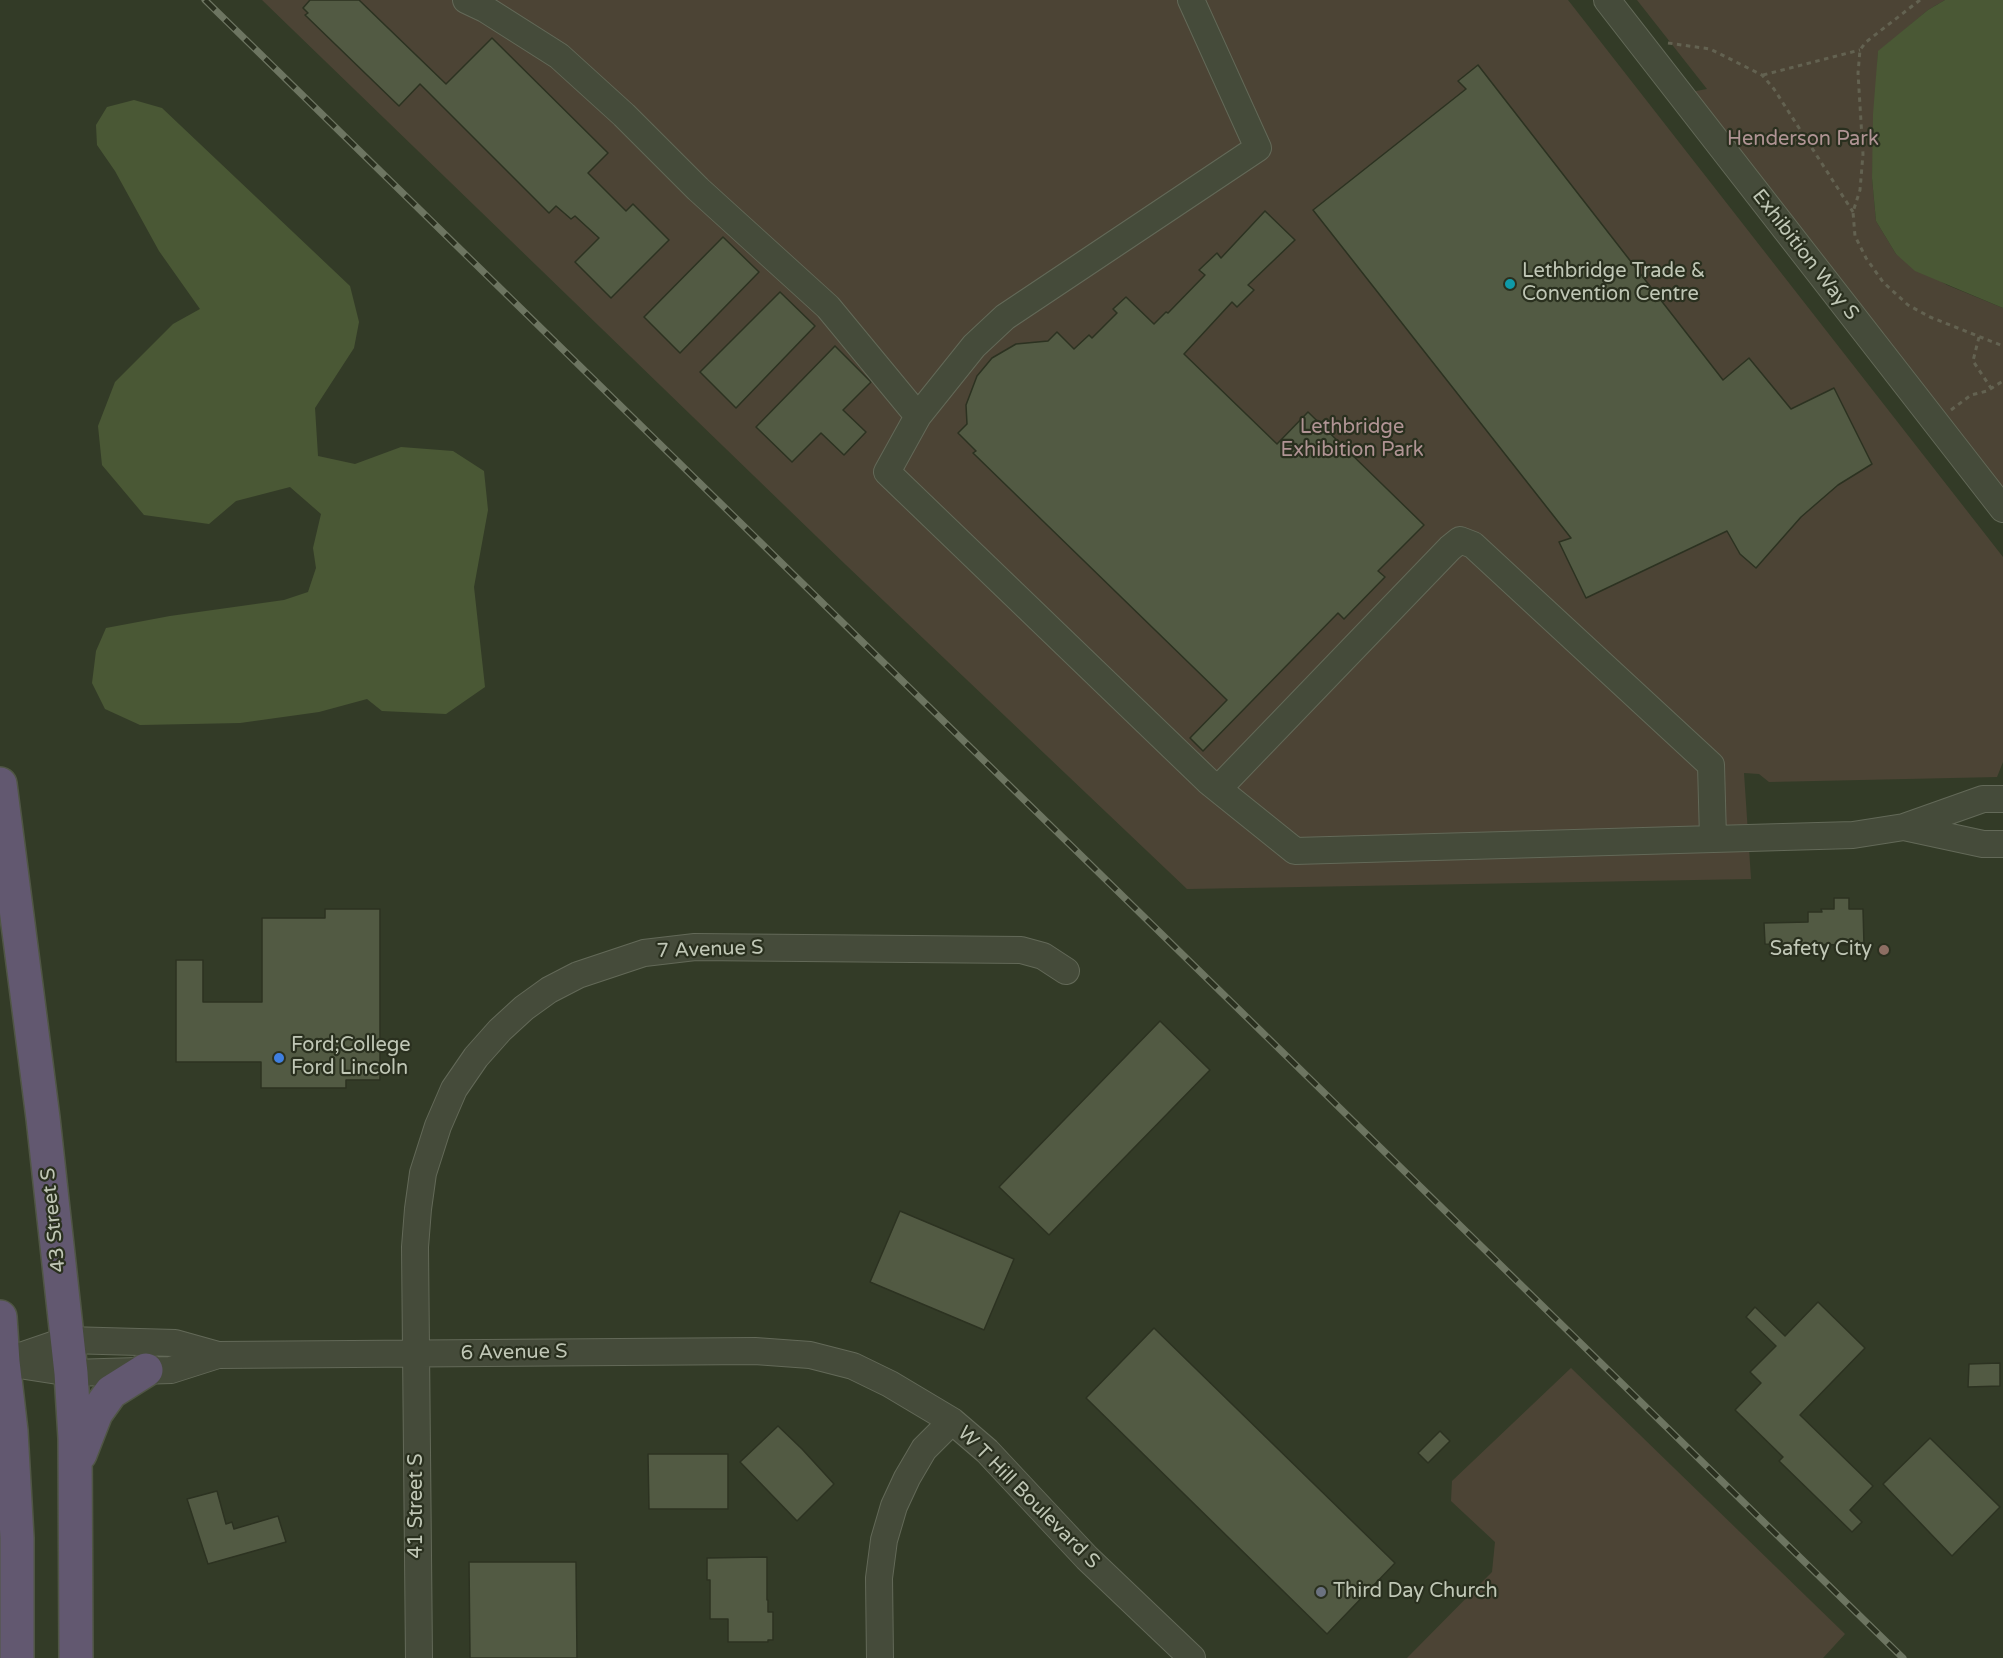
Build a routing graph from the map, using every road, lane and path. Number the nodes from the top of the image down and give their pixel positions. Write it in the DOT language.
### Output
graph roads {
  1 [pos="466,0"];
  2 [pos="1191,0"];
  3 [pos="1607,0"];
  4 [pos="1920,0"];
  5 [pos="1667,43"];
  6 [pos="1860,50"];
  7 [pos="1762,75"];
  8 [pos="1853,212"];
  9 [pos="1979,337"];
  10 [pos="2003,346"];
  11 [pos="2003,381"];
  12 [pos="1991,388"];
  13 [pos="918,416"];
  14 [pos="1935,422"];
  15 [pos="2003,509"];
  16 [pos="0,784"];
  17 [pos="1218,789"];
  18 [pos="2003,799"];
  19 [pos="1904,827"];
  20 [pos="1725,838"];
  21 [pos="2003,844"];
  22 [pos="1066,970"];
  23 [pos="0,1317"];
  24 [pos="67,1340"];
  25 [pos="416,1354"];
  26 [pos="218,1355"];
  27 [pos="810,1355"];
  28 [pos="3,1362"];
  29 [pos="146,1370"];
  30 [pos="70,1373"];
  31 [pos="952,1421"];
  32 [pos="75,1467"];
  33 [pos="17,1658"];
  34 [pos="76,1658"];
  35 [pos="419,1658"];
  36 [pos="880,1658"];
  37 [pos="1192,1658"];
  1 -- 13 [label="street"];
  2 -- 13 [label="street"];
  3 -- 14 [label="street, Exhibition Way S"];
  4 -- 6 [label="path"];
  5 -- 7 [label="path"];
  6 -- 7 [label="path"];
  6 -- 8 [label="path"];
  7 -- 8 [label="path"];
  8 -- 9 [label="path"];
  9 -- 10 [label="path"];
  9 -- 12 [label="path"];
  11 -- 12 [label="path"];
  12 -- 14 [label="path"];
  13 -- 17 [label="street"];
  14 -- 15 [label="street, Exhibition Way S"];
  16 -- 24 [label="highway, 43 Street S"];
  17 -- 20 [label="street"];
  17 -- 20 [label="street"];
  18 -- 19 [label="street"];
  19 -- 20 [label="street"];
  19 -- 21 [label="street"];
  22 -- 25 [label="street, 7 Avenue S"];
  23 -- 28 [label="highway"];
  24 -- 26 [label="street, 6 Avenue S"];
  24 -- 28 [label="street, 6 Avenue S"];
  24 -- 30 [label="highway, 43 Street S"];
  25 -- 26 [label="street, 6 Avenue S"];
  25 -- 27 [label="street, 6 Avenue S"];
  25 -- 35 [label="street, 41 Street S"];
  26 -- 29 [label="street, 6 Avenue S"];
  27 -- 31 [label="street, W T Hill Boulevard S"];
  28 -- 30 [label="street, 6 Avenue S"];
  28 -- 33 [label="highway"];
  29 -- 30 [label="street, 6 Avenue S"];
  29 -- 32 [label="highway"];
  30 -- 32 [label="highway, 43 Street S"];
  31 -- 36 [label="street"];
  31 -- 37 [label="street, W T Hill Boulevard S"];
  32 -- 34 [label="highway, 43 Street S"];
}
